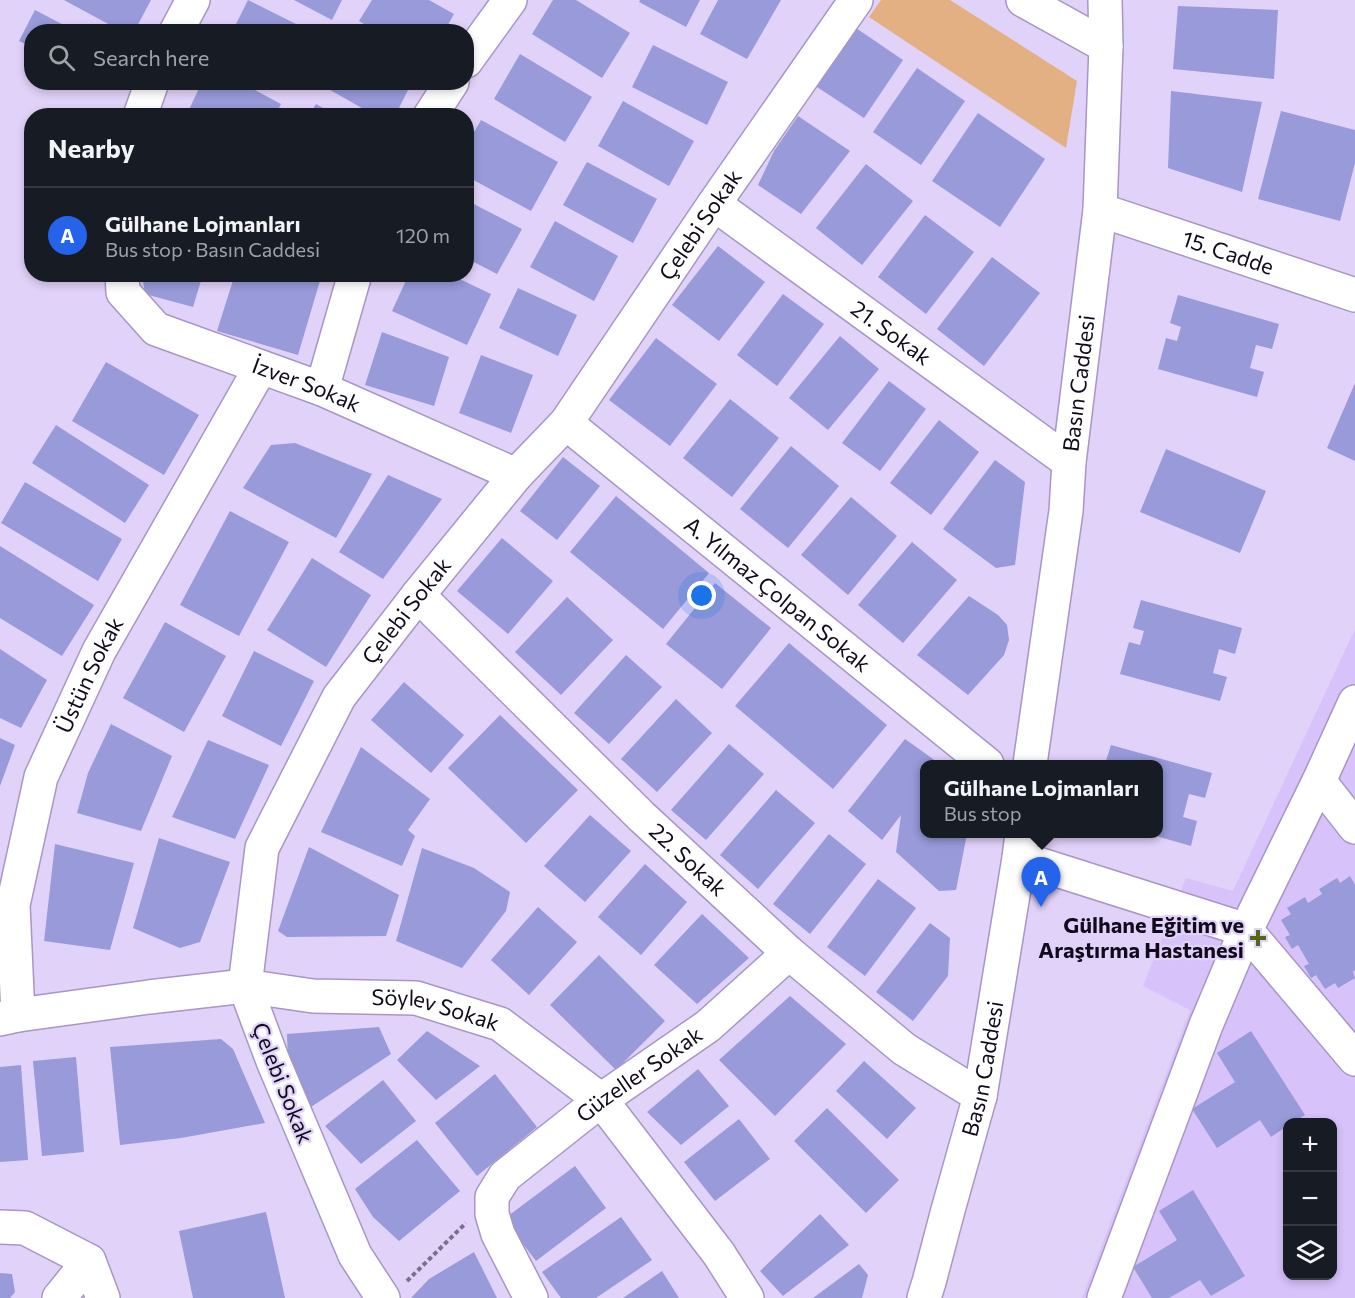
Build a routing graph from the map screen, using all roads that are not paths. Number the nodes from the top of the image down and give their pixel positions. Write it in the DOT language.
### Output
graph roads {
  1 [pos="193,0"];
  2 [pos="510,0"];
  3 [pos="856,0"];
  4 [pos="1023,0"];
  5 [pos="1105,0"];
  6 [pos="180,24"];
  7 [pos="1106,46"];
  8 [pos="474,51"];
  9 [pos="149,90"];
  10 [pos="447,90"];
  11 [pos="143,108"];
  12 [pos="435,108"];
  13 [pos="714,204"];
  14 [pos="1100,210"];
  15 [pos="122,282"];
  16 [pos="353,282"];
  17 [pos="1355,295"];
  18 [pos="261,367"];
  19 [pos="322,389"];
  20 [pos="566,423"];
  21 [pos="1069,462"];
  22 [pos="516,475"];
  23 [pos="418,595"];
  24 [pos="1355,702"];
  25 [pos="981,760"];
  26 [pos="1031,760"];
  27 [pos="1319,781"];
  28 [pos="1355,827"];
  29 [pos="1020,846"];
  30 [pos="1246,930"];
  31 [pos="789,953"];
  32 [pos="245,986"];
  33 [pos="9,1017"];
  34 [pos="1355,1059"];
  35 [pos="980,1096"];
  36 [pos="601,1100"];
  37 [pos="0,1227"];
  38 [pos="89,1261"];
  39 [pos="395,1290"];
  40 [pos="59,1298"];
  41 [pos="103,1298"];
  42 [pos="531,1298"];
  43 [pos="747,1298"];
  44 [pos="924,1298"];
  45 [pos="1104,1298"];
  1 -- 6 [label="street"];
  2 -- 8 [label="street"];
  3 -- 13 [label="street, Çelebi Sokak"];
  4 -- 7 [label="street"];
  5 -- 7 [label="street, Basın Caddesi"];
  7 -- 14 [label="street, Basın Caddesi"];
  9 -- 11 [label="street"];
  10 -- 12 [label="street"];
  13 -- 20 [label="street, Çelebi Sokak"];
  13 -- 21 [label="street, 21. Sokak"];
  14 -- 17 [label="street, 15. Cadde"];
  14 -- 21 [label="street, Basın Caddesi"];
  15 -- 18 [label="street, İzver Sokak"];
  16 -- 19 [label="street"];
  18 -- 19 [label="street, İzver Sokak"];
  18 -- 33 [label="street, Üstün Sokak"];
  19 -- 22 [label="street, İzver Sokak"];
  20 -- 22 [label="street, Çelebi Sokak"];
  20 -- 25 [label="street, A. Yılmaz Çolpan Sokak"];
  21 -- 26 [label="street, Basın Caddesi"];
  22 -- 23 [label="street, Çelebi Sokak"];
  23 -- 31 [label="street, 22. Sokak"];
  23 -- 32 [label="street, Çelebi Sokak"];
  24 -- 27 [label="street"];
  27 -- 28 [label="street"];
  27 -- 30 [label="street"];
  29 -- 30 [label="street"];
  29 -- 35 [label="street, Basın Caddesi"];
  30 -- 34 [label="street"];
  30 -- 45 [label="street"];
  31 -- 35 [label="street, 22. Sokak"];
  31 -- 36 [label="street, Güzeller Sokak"];
  32 -- 33 [label="street, Söylev Sokak"];
  32 -- 36 [label="street, Söylev Sokak"];
  32 -- 39 [label="street, Çelebi Sokak"];
  35 -- 44 [label="street, Basın Caddesi"];
  36 -- 42 [label="street, Güzeller Sokak"];
  36 -- 43 [label="street, Söylev Sokak"];
  37 -- 38 [label="street"];
  38 -- 40 [label="street"];
  38 -- 41 [label="street"];
}
